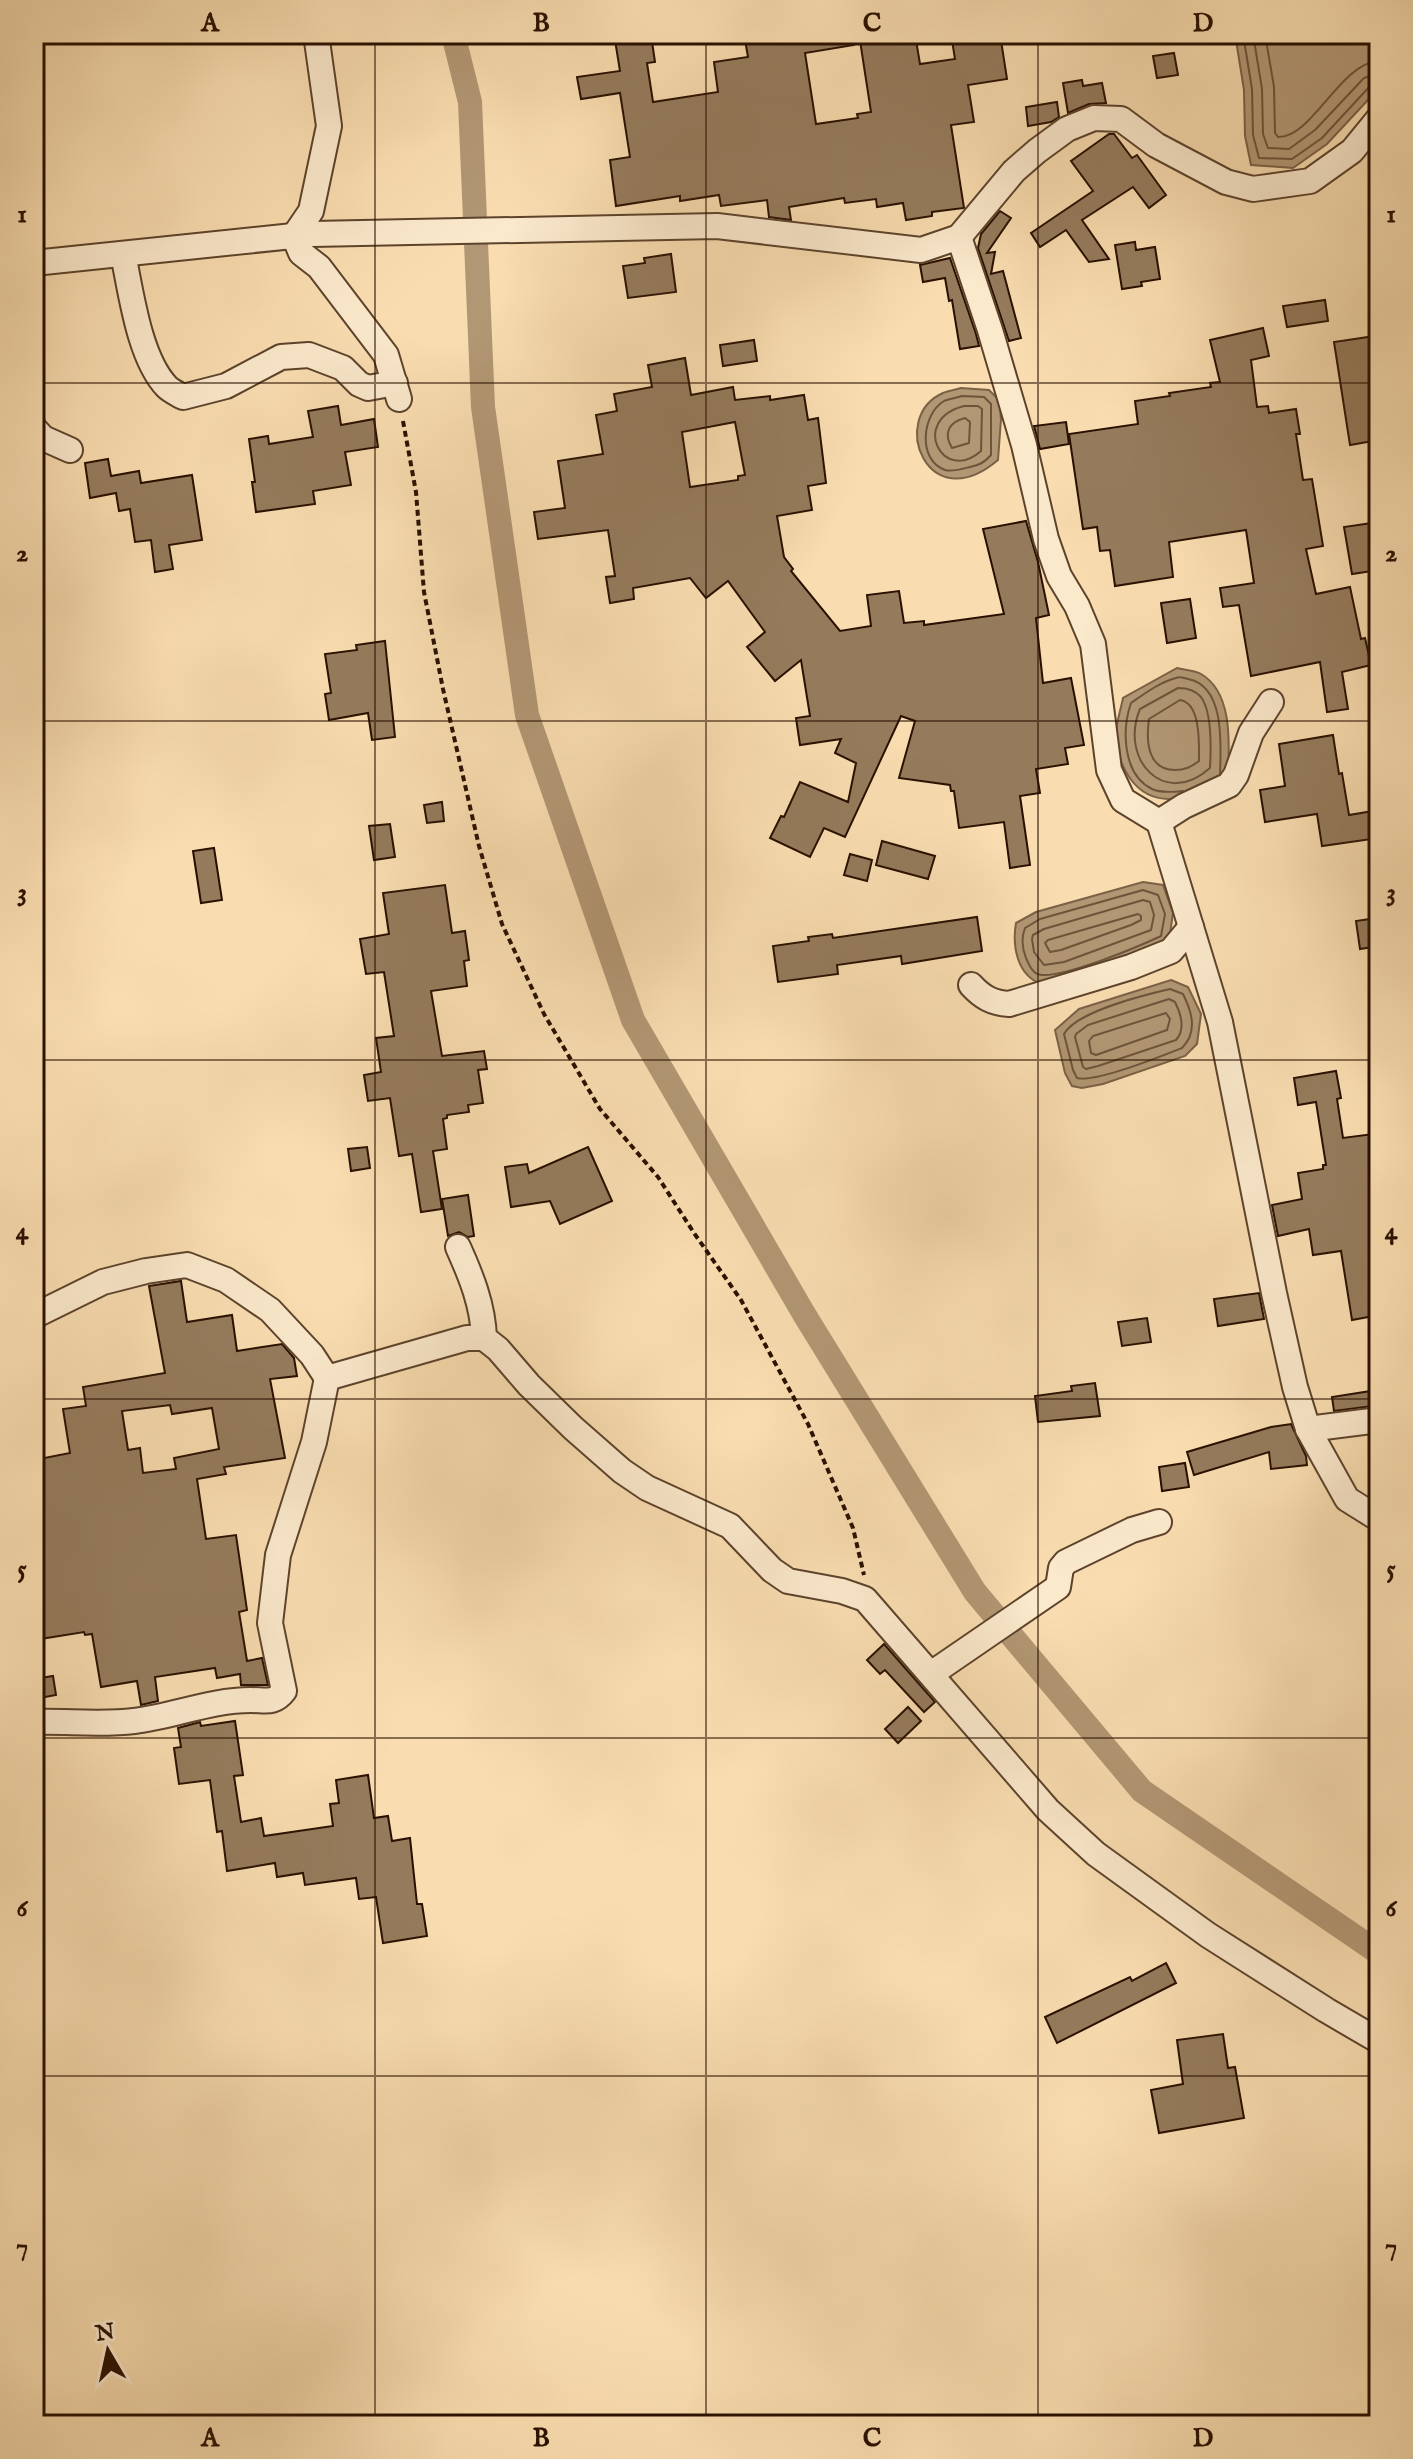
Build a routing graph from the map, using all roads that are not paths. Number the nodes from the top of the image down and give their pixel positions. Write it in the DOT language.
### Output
graph roads {
  1 [pos="316,34"];
  2 [pos="1379,118"];
  3 [pos="303,235"];
  4 [pos="959,237"];
  5 [pos="123,254"];
  6 [pos="34,263"];
  7 [pos="34,428"];
  8 [pos="70,450"];
  9 [pos="1271,702"];
  10 [pos="1159,822"];
  11 [pos="1191,927"];
  12 [pos="971,985"];
  13 [pos="458,1247"];
  14 [pos="34,1316"];
  15 [pos="484,1338"];
  16 [pos="327,1378"];
  17 [pos="1379,1420"];
  18 [pos="1308,1429"];
  19 [pos="1379,1519"];
  20 [pos="1159,1522"];
  21 [pos="936,1671"];
  22 [pos="34,1722"];
  23 [pos="1379,2041"];
  1 -- 3 [label="street"];
  2 -- 4 [label="street"];
  3 -- 4 [label="street"];
  3 -- 5 [label="street"];
  3 -- 5 [label="street"];
  4 -- 10 [label="street"];
  5 -- 6 [label="street"];
  7 -- 8 [label="street"];
  9 -- 10 [label="street"];
  10 -- 11 [label="street"];
  11 -- 12 [label="street"];
  11 -- 18 [label="street"];
  13 -- 15 [label="street"];
  14 -- 16 [label="street"];
  15 -- 16 [label="street"];
  15 -- 21 [label="street"];
  16 -- 22 [label="street"];
  17 -- 18 [label="street"];
  18 -- 19 [label="street"];
  20 -- 21 [label="street"];
  21 -- 23 [label="street"];
}
